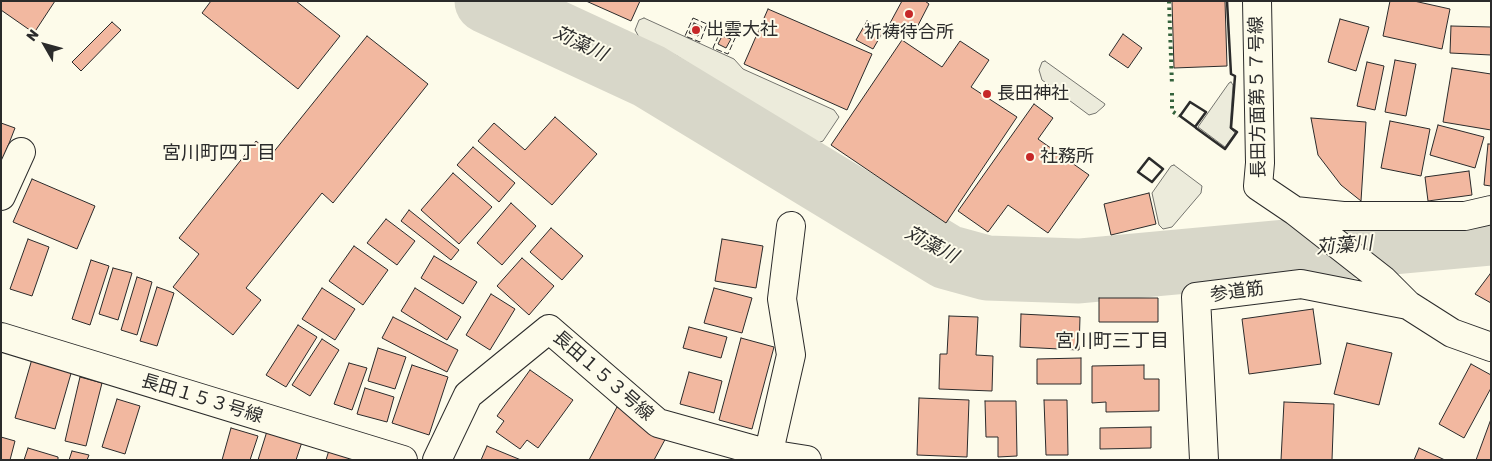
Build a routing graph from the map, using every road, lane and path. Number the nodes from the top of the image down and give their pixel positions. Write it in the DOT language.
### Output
graph roads {
  1 [pos="1257,1"];
  2 [pos="21,152"];
  3 [pos="1,196"];
  4 [pos="1491,210"];
  5 [pos="1304,218"];
  6 [pos="791,226"];
  7 [pos="1408,305"];
  8 [pos="1,337"];
  9 [pos="1491,347"];
  10 [pos="768,457"];
  11 [pos="403,460"];
  12 [pos="437,460"];
  13 [pos="807,460"];
  14 [pos="1204,460"];
  1 -- 5 [label="street, 長田方面第５７号線"];
  2 -- 3 [label="street"];
  4 -- 5 [label="street"];
  5 -- 7 [label="street, 参道筋"];
  6 -- 10 [label="street"];
  7 -- 9 [label="street, 参道筋"];
  7 -- 14 [label="street, 参道筋"];
  8 -- 11 [label="street, 長田１５３号線"];
  10 -- 12 [label="street, 長田１５３号線"];
  10 -- 13 [label="street"];
}
